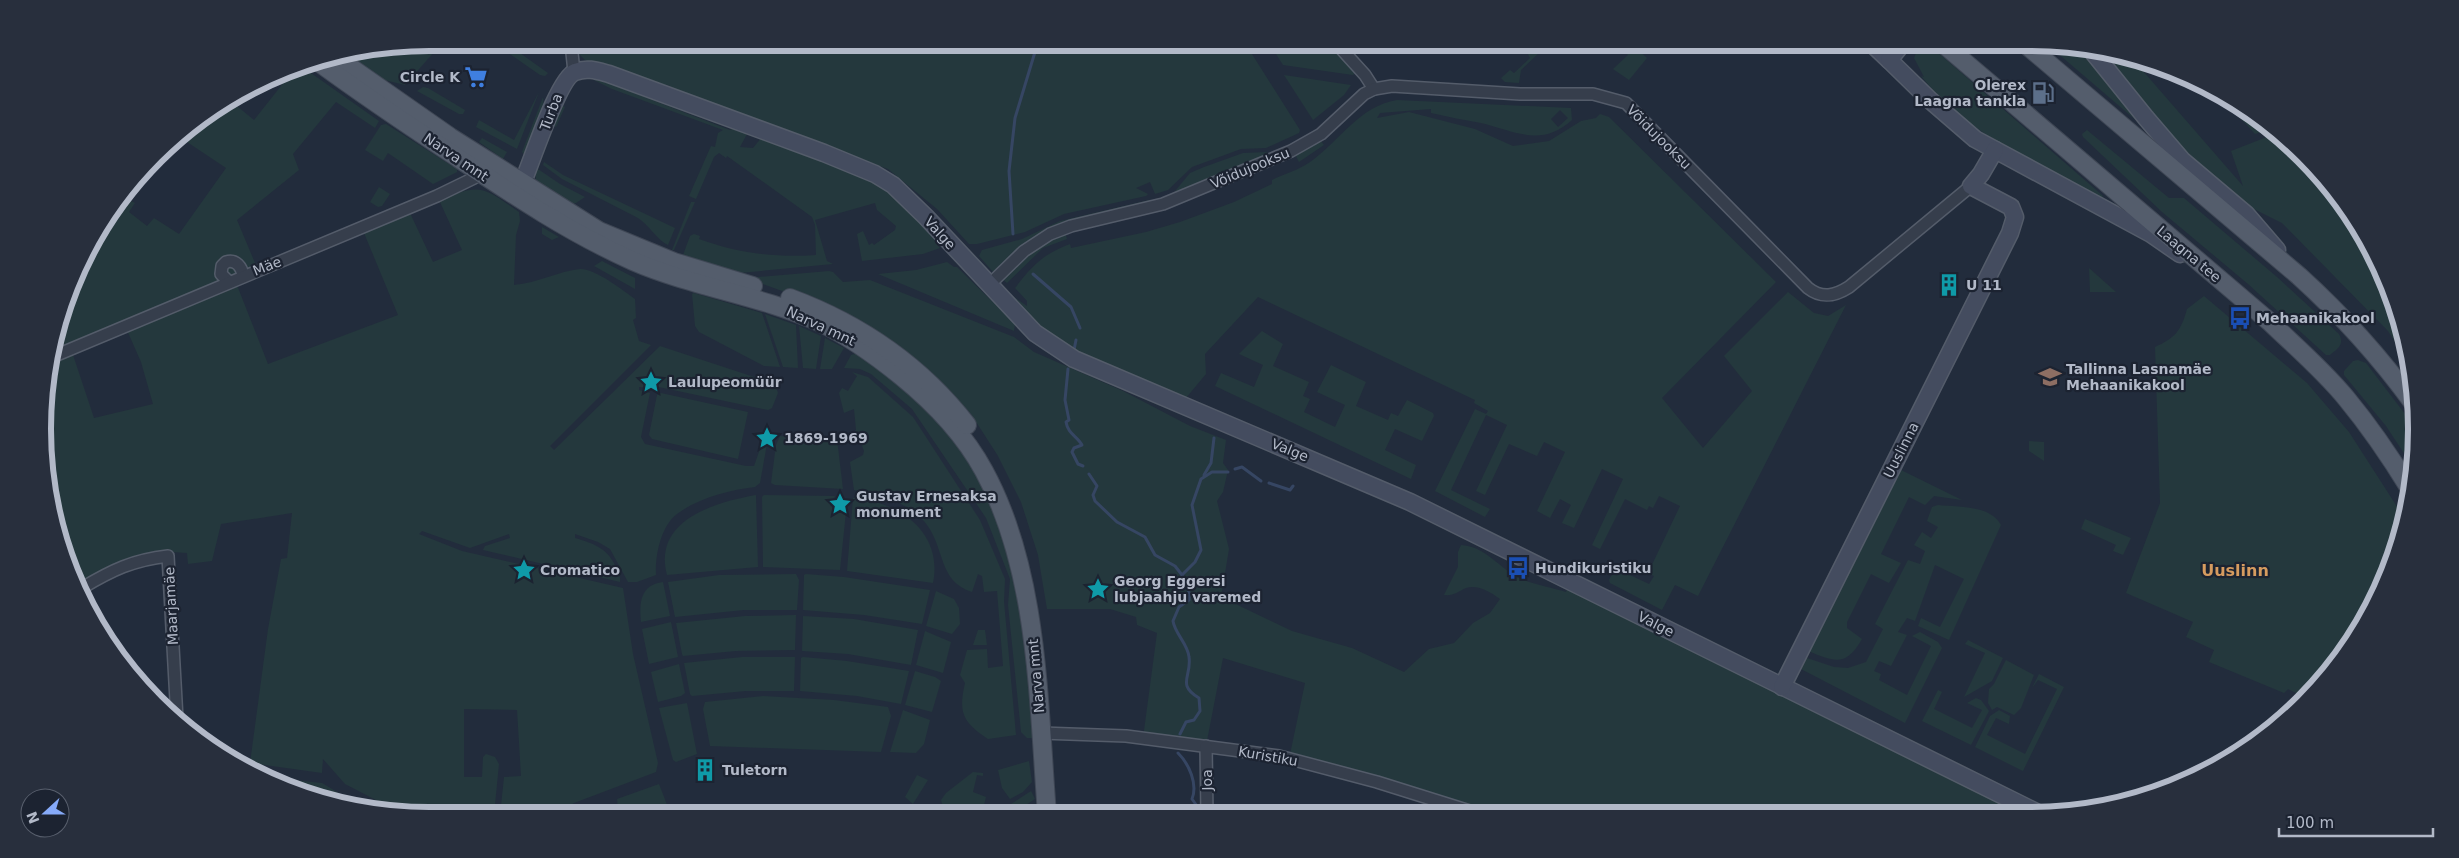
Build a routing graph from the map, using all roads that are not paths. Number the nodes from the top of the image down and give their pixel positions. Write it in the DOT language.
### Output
graph roads {
  1 [pos="573,51"];
  2 [pos="1343,51"];
  3 [pos="1880,51"];
  4 [pos="1896,51"];
  5 [pos="1953,51"];
  6 [pos="2034,51"];
  7 [pos="2097,58"];
  8 [pos="1889,60"];
  9 [pos="342,62"];
  10 [pos="324,66"];
  11 [pos="574,72"];
  12 [pos="1374,88"];
  13 [pos="1995,150"];
  14 [pos="482,166"];
  15 [pos="1971,186"];
  16 [pos="520,190"];
  17 [pos="2214,275"];
  18 [pos="243,276"];
  19 [pos="2299,276"];
  20 [pos="229,282"];
  21 [pos="989,285"];
  22 [pos="59,354"];
  23 [pos="2406,393"];
  24 [pos="2405,480"];
  25 [pos="86,586"];
  26 [pos="1782,687"];
  27 [pos="175,709"];
  28 [pos="1047,733"];
  29 [pos="1206,746"];
  30 [pos="1047,807"];
  31 [pos="1058,807"];
  32 [pos="1208,807"];
  33 [pos="1449,807"];
  34 [pos="2026,807"];
  1 -- 11 [label="street"];
  2 -- 12 [label="street"];
  3 -- 8 [label="street"];
  4 -- 8 [label="street"];
  5 -- 17 [label="main road, Laagna tee"];
  6 -- 19 [label="main road"];
  7 -- 19 [label="street"];
  8 -- 13 [label="street"];
  9 -- 14 [label="main road, Narva mnt"];
  10 -- 14 [label="main road, Narva mnt"];
  11 -- 16 [label="street, Turba"];
  11 -- 21 [label="street, Valge"];
  12 -- 15 [label="street, Võidujooksu"];
  12 -- 21 [label="street, Võidujooksu"];
  13 -- 15 [label="street, Võidujooksu"];
  13 -- 17 [label="street"];
  14 -- 16 [label="main road, Narva mnt"];
  14 -- 18 [label="street, Mäe"];
  15 -- 26 [label="street, Uuslinna"];
  16 -- 28 [label="main road, Narva mnt"];
  17 -- 24 [label="main road, Laagna tee"];
  18 -- 20 [label="street, Mäe"];
  18 -- 20 [label="street"];
  19 -- 23 [label="main road"];
  20 -- 22 [label="street, Mäe"];
  21 -- 26 [label="street, Valge"];
  25 -- 27 [label="street, Maarjamäe"];
  26 -- 34 [label="street, Valge"];
  28 -- 29 [label="street, Kuristiku"];
  28 -- 30 [label="main road, Narva mnt"];
  28 -- 31 [label="main road, Narva mnt"];
  29 -- 32 [label="street, Joa"];
  29 -- 33 [label="street, Kuristiku"];
}
